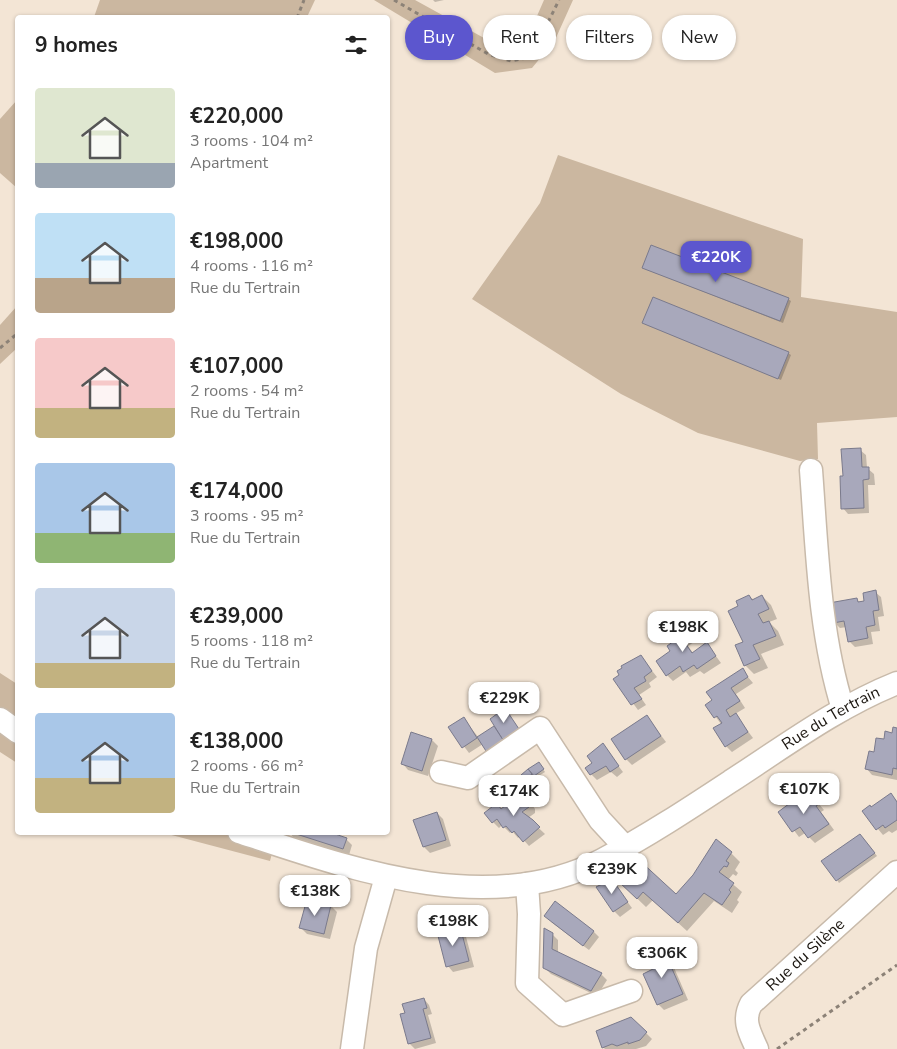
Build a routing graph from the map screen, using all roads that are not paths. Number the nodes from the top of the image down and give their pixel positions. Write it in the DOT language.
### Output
graph roads {
  1 [pos="811,470"];
  2 [pos="897,683"];
  3 [pos="843,709"];
  4 [pos="0,719"];
  5 [pos="15,730"];
  6 [pos="441,772"];
  7 [pos="248,835"];
  8 [pos="625,847"];
  9 [pos="897,872"];
  10 [pos="386,877"];
  11 [pos="527,884"];
  12 [pos="631,991"];
  13 [pos="352,1049"];
  14 [pos="757,1049"];
  1 -- 3 [label="street"];
  2 -- 3 [label="street, Rue du Tertrain"];
  3 -- 8 [label="street, Rue du Tertrain"];
  4 -- 5 [label="street"];
  6 -- 8 [label="street"];
  7 -- 10 [label="street, Rue du Tertrain"];
  8 -- 11 [label="street, Rue du Tertrain"];
  9 -- 14 [label="street, Rue du Silène"];
  10 -- 11 [label="street, Rue du Tertrain"];
  10 -- 13 [label="street"];
  11 -- 12 [label="street"];
}
